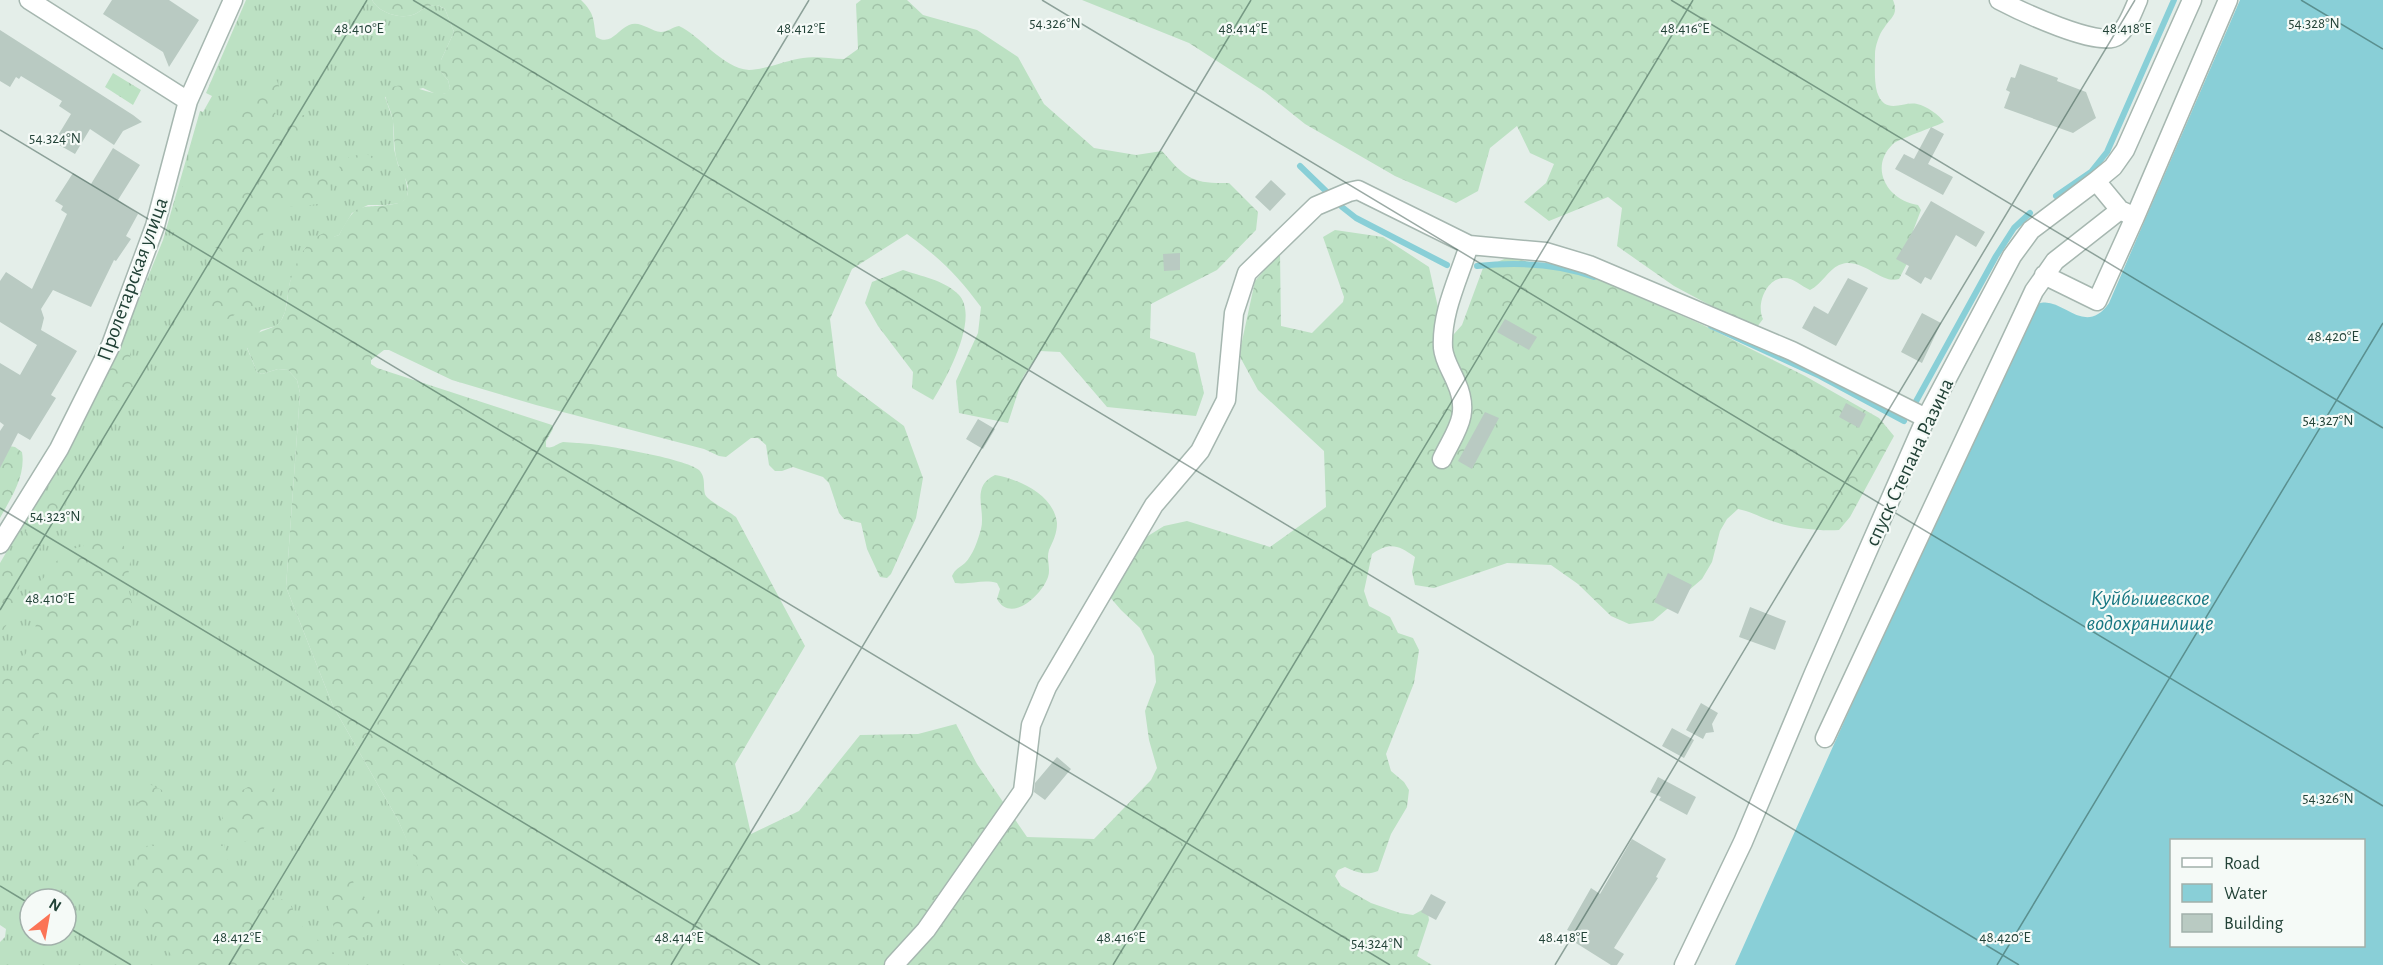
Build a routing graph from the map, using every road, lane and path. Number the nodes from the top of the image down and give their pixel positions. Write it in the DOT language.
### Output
graph roads {
  1 [pos="29,0"];
  2 [pos="233,0"];
  3 [pos="1999,0"];
  4 [pos="2138,0"];
  5 [pos="2192,0"];
  6 [pos="2228,0"];
  7 [pos="188,101"];
  8 [pos="2097,181"];
  9 [pos="2127,214"];
  10 [pos="1469,245"];
  11 [pos="2044,275"];
  12 [pos="1926,418"];
  13 [pos="1442,459"];
  14 [pos="0,544"];
  15 [pos="1826,738"];
  16 [pos="894,965"];
  17 [pos="1684,965"];
  1 -- 7 [label="street"];
  2 -- 7 [label="street, Пролетарская улица"];
  3 -- 4 [label="street"];
  5 -- 8 [label="street, спуск Степана Разина"];
  6 -- 9 [label="street"];
  7 -- 14 [label="street, Пролетарская улица"];
  8 -- 9 [label="street"];
  8 -- 12 [label="street, спуск Степана Разина"];
  9 -- 11 [label="street"];
  9 -- 11 [label="street"];
  10 -- 12 [label="street"];
  10 -- 13 [label="street"];
  10 -- 16 [label="street"];
  11 -- 15 [label="street"];
  12 -- 17 [label="street, спуск Степана Разина"];
}
